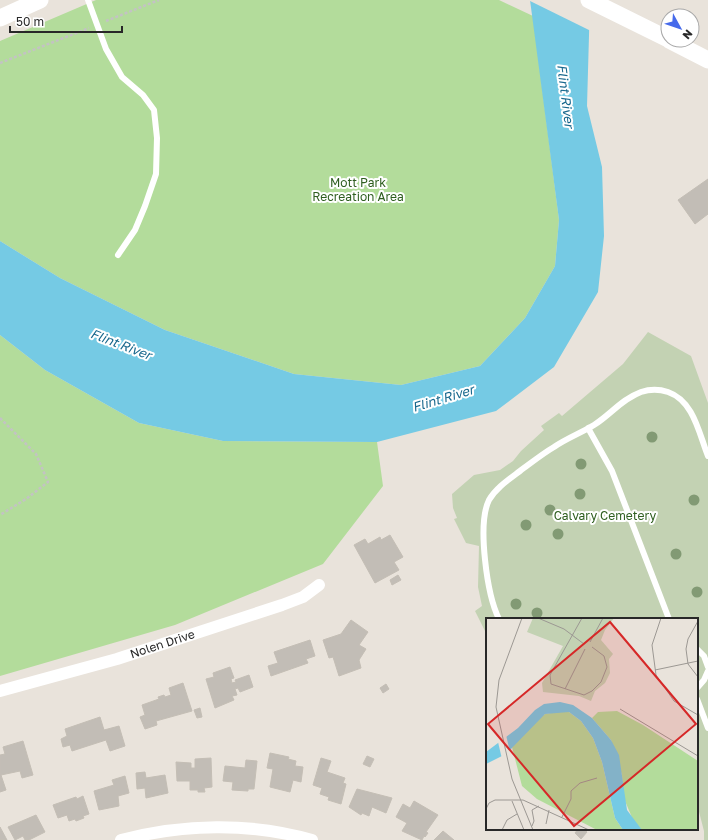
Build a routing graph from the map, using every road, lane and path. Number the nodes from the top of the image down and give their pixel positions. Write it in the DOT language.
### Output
graph roads {
  1 [pos="40,0"];
  2 [pos="88,0"];
  3 [pos="159,0"];
  4 [pos="589,0"];
  5 [pos="0,18"];
  6 [pos="97,25"];
  7 [pos="660,36"];
  8 [pos="685,48"];
  9 [pos="708,60"];
  10 [pos="0,63"];
  11 [pos="118,255"];
  12 [pos="0,418"];
  13 [pos="588,428"];
  14 [pos="708,456"];
  15 [pos="0,515"];
  16 [pos="319,585"];
  17 [pos="498,618"];
  18 [pos="669,618"];
  19 [pos="698,650"];
  20 [pos="708,663"];
  21 [pos="708,670"];
  22 [pos="698,687"];
  23 [pos="0,691"];
  24 [pos="698,702"];
  25 [pos="708,728"];
  26 [pos="121,840"];
  27 [pos="312,840"];
  1 -- 5 [label="main road"];
  2 -- 6 [label="lane"];
  3 -- 6 [label="path"];
  4 -- 7 [label="main road"];
  6 -- 10 [label="path"];
  6 -- 11 [label="lane"];
  8 -- 9 [label="main road"];
  12 -- 15 [label="path"];
  13 -- 14 [label="lane"];
  13 -- 17 [label="lane"];
  13 -- 18 [label="lane"];
  16 -- 23 [label="street, Nolen Drive"];
  19 -- 20 [label="lane"];
  21 -- 22 [label="lane"];
  24 -- 25 [label="lane"];
  26 -- 27 [label="street"];
}
